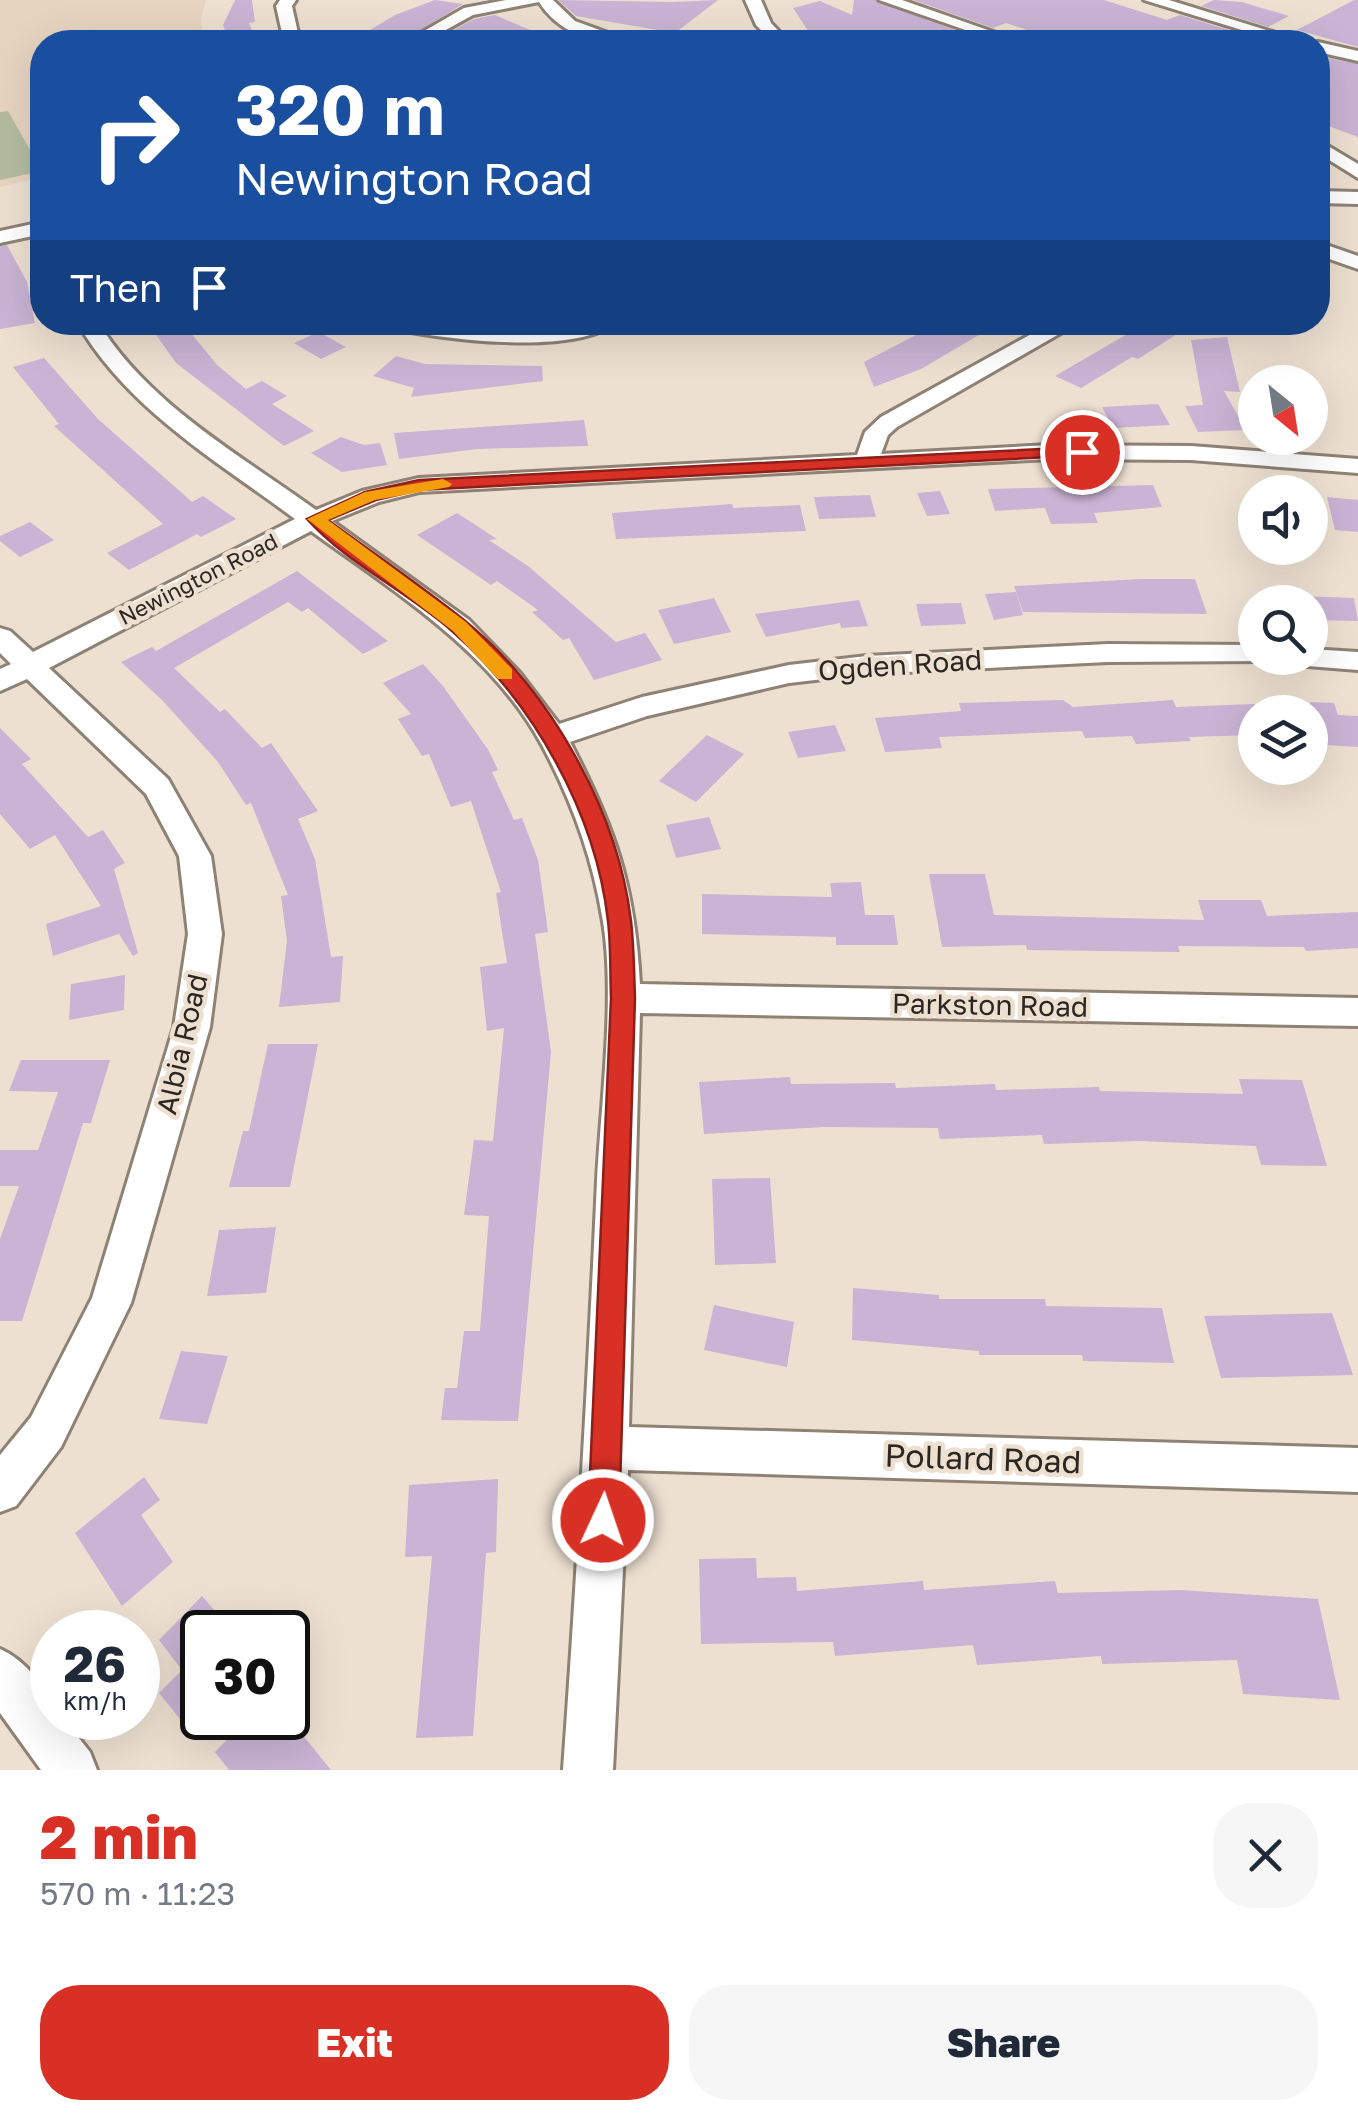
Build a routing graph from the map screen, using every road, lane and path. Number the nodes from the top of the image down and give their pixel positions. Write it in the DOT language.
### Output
graph roads {
  1 [pos="288,0"];
  2 [pos="534,0"];
  3 [pos="545,0"];
  4 [pos="753,0"];
  5 [pos="887,0"];
  6 [pos="1152,0"];
  7 [pos="289,30"];
  8 [pos="435,30"];
  9 [pos="583,30"];
  10 [pos="769,30"];
  11 [pos="978,30"];
  12 [pos="1255,30"];
  13 [pos="1330,50"];
  14 [pos="1358,56"];
  15 [pos="1330,153"];
  16 [pos="1358,172"];
  17 [pos="1330,197"];
  18 [pos="1358,198"];
  19 [pos="30,231"];
  20 [pos="0,237"];
  21 [pos="1330,253"];
  22 [pos="1358,264"];
  23 [pos="94,335"];
  24 [pos="460,335"];
  25 [pos="537,335"];
  26 [pos="1046,335"];
  27 [pos="1238,451"];
  28 [pos="1327,455"];
  29 [pos="866,462"];
  30 [pos="1358,466"];
  31 [pos="316,519"];
  32 [pos="0,638"];
  33 [pos="1238,654"];
  34 [pos="1328,660"];
  35 [pos="1358,662"];
  36 [pos="15,673"];
  37 [pos="552,737"];
  38 [pos="623,998"];
  39 [pos="1358,1012"];
  40 [pos="607,1448"];
  41 [pos="1358,1470"];
  42 [pos="0,1490"];
  43 [pos="0,1673"];
  44 [pos="72,1770"];
  45 [pos="588,1770"];
  1 -- 7 [label="street"];
  2 -- 8 [label="street"];
  3 -- 9 [label="street"];
  4 -- 10 [label="street"];
  5 -- 11 [label="street"];
  6 -- 12 [label="street"];
  13 -- 14 [label="street"];
  15 -- 16 [label="street"];
  17 -- 18 [label="street"];
  19 -- 20 [label="street"];
  21 -- 22 [label="street"];
  23 -- 31 [label="street"];
  24 -- 25 [label="street"];
  26 -- 29 [label="street"];
  27 -- 29 [label="street, Newington Road"];
  28 -- 30 [label="street, Newington Road"];
  29 -- 31 [label="street, Newington Road"];
  31 -- 36 [label="street, Newington Road"];
  31 -- 37 [label="street"];
  32 -- 36 [label="street, Albia Road"];
  33 -- 37 [label="street, Ogden Road"];
  34 -- 35 [label="street"];
  36 -- 42 [label="street, Albia Road"];
  37 -- 38 [label="street"];
  38 -- 39 [label="street, Parkston Road"];
  38 -- 40 [label="street"];
  40 -- 41 [label="street, Pollard Road"];
  40 -- 45 [label="street"];
  43 -- 44 [label="street"];
}
